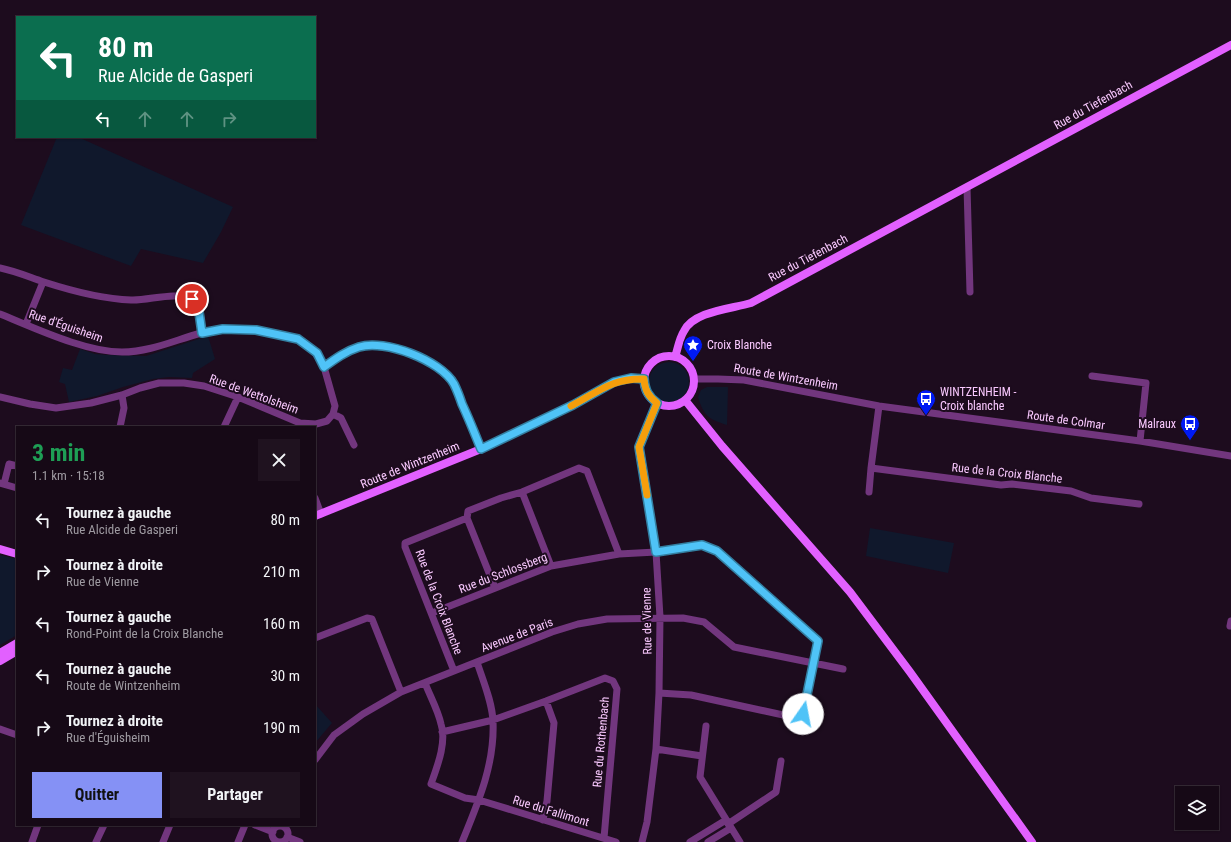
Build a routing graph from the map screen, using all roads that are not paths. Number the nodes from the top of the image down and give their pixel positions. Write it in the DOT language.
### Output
graph roads {
  1 [pos="1231,45"];
  2 [pos="967,187"];
  3 [pos="0,268"];
  4 [pos="43,282"];
  5 [pos="970,292"];
  6 [pos="0,314"];
  7 [pos="26,324"];
  8 [pos="202,333"];
  9 [pos="675,357"];
  10 [pos="324,367"];
  11 [pos="1092,376"];
  12 [pos="644,379"];
  13 [pos="694,379"];
  14 [pos="122,395"];
  15 [pos="0,397"];
  16 [pos="238,397"];
  17 [pos="685,400"];
  18 [pos="657,403"];
  19 [pos="876,405"];
  20 [pos="333,414"];
  21 [pos="299,425"];
  22 [pos="120,426"];
  23 [pos="224,426"];
  24 [pos="1140,441"];
  25 [pos="354,445"];
  26 [pos="481,449"];
  27 [pos="1231,456"];
  28 [pos="16,466"];
  29 [pos="871,468"];
  30 [pos="2,483"];
  31 [pos="16,488"];
  32 [pos="522,492"];
  33 [pos="869,492"];
  34 [pos="316,504"];
  35 [pos="1139,504"];
  36 [pos="318,515"];
  37 [pos="467,518"];
  38 [pos="0,549"];
  39 [pos="656,552"];
  40 [pos="16,554"];
  41 [pos="619,554"];
  42 [pos="551,566"];
  43 [pos="495,588"];
  44 [pos="432,613"];
  45 [pos="660,618"];
  46 [pos="316,638"];
  47 [pos="16,644"];
  48 [pos="16,652"];
  49 [pos="0,653"];
  50 [pos="0,661"];
  51 [pos="477,662"];
  52 [pos="814,663"];
  53 [pos="843,669"];
  54 [pos="454,671"];
  55 [pos="425,683"];
  56 [pos="401,692"];
  57 [pos="659,692"];
  58 [pos="546,701"];
  59 [pos="493,720"];
  60 [pos="706,726"];
  61 [pos="0,729"];
  62 [pos="442,732"];
  63 [pos="16,735"];
  64 [pos="656,750"];
  65 [pos="702,756"];
  66 [pos="316,759"];
  67 [pos="781,761"];
  68 [pos="479,800"];
  69 [pos="543,820"];
  70 [pos="728,824"];
  71 [pos="38,826"];
  72 [pos="104,826"];
  73 [pos="170,826"];
  74 [pos="244,826"];
  75 [pos="258,826"];
  76 [pos="283,826"];
  77 [pos="273,832"];
  78 [pos="287,837"];
  79 [pos="604,838"];
  80 [pos="32,842"];
  81 [pos="96,842"];
  82 [pos="163,842"];
  83 [pos="238,842"];
  84 [pos="277,842"];
  85 [pos="300,842"];
  86 [pos="462,842"];
  87 [pos="616,842"];
  88 [pos="642,842"];
  89 [pos="690,842"];
  90 [pos="708,842"];
  91 [pos="740,842"];
  92 [pos="1032,842"];
  1 -- 2 [label="main road, Rue du Tiefenbach"];
  2 -- 5 [label="street"];
  2 -- 9 [label="main road, Rue du Tiefenbach"];
  3 -- 4 [label="street"];
  4 -- 7 [label="street"];
  4 -- 8 [label="street"];
  6 -- 7 [label="street, Rue d'Éguisheim"];
  7 -- 8 [label="street, Rue d'Éguisheim"];
  8 -- 10 [label="street, Rue d'Éguisheim"];
  9 -- 12 [label="main road"];
  9 -- 13 [label="main road"];
  10 -- 20 [label="street"];
  10 -- 26 [label="street"];
  11 -- 24 [label="street"];
  12 -- 18 [label="main road"];
  12 -- 26 [label="main road, Route de Wintzenheim"];
  13 -- 17 [label="main road"];
  13 -- 19 [label="street, Route de Wintzenheim"];
  14 -- 15 [label="street, Rue de Wettolsheim"];
  14 -- 16 [label="street, Rue de Wettolsheim"];
  14 -- 22 [label="street"];
  16 -- 21 [label="street, Rue de Wettolsheim"];
  16 -- 23 [label="street"];
  17 -- 18 [label="main road"];
  17 -- 92 [label="main road"];
  18 -- 39 [label="street, Rue de Vienne"];
  19 -- 24 [label="street, Route de Colmar"];
  19 -- 29 [label="street"];
  20 -- 21 [label="street, Rue de Wettolsheim"];
  20 -- 25 [label="street"];
  24 -- 27 [label="street, Route de Colmar"];
  26 -- 36 [label="main road, Route de Wintzenheim"];
  28 -- 30 [label="street"];
  29 -- 33 [label="street"];
  29 -- 35 [label="street, Rue de la Croix Blanche"];
  30 -- 31 [label="street"];
  32 -- 37 [label="street, Rue de la Croix Blanche"];
  32 -- 41 [label="street, Rue de la Croix Blanche"];
  32 -- 42 [label="street"];
  34 -- 36 [label="street"];
  37 -- 43 [label="street"];
  37 -- 44 [label="street, Rue de la Croix Blanche"];
  38 -- 40 [label="main road"];
  39 -- 41 [label="street, Rue du Schlossberg"];
  39 -- 45 [label="street, Rue de Vienne"];
  39 -- 52 [label="street, Rue du Schlossberg"];
  41 -- 42 [label="street, Rue du Schlossberg"];
  42 -- 43 [label="street, Rue du Schlossberg"];
  43 -- 44 [label="street, Rue du Schlossberg"];
  44 -- 54 [label="street, Rue de la Croix Blanche"];
  45 -- 51 [label="street, Avenue de Paris"];
  45 -- 52 [label="street, Avenue de Paris"];
  45 -- 57 [label="street, Rue de Vienne"];
  46 -- 56 [label="street"];
  47 -- 49 [label="main road"];
  48 -- 50 [label="main road"];
  51 -- 54 [label="street, Avenue de Paris"];
  51 -- 59 [label="street"];
  52 -- 53 [label="street, Avenue de Paris"];
  52 -- 57 [label="street"];
  54 -- 55 [label="street, Avenue de Paris"];
  55 -- 56 [label="street, Avenue de Paris"];
  55 -- 62 [label="street"];
  56 -- 66 [label="street, Avenue de Paris"];
  57 -- 64 [label="street, Rue de Vienne"];
  58 -- 59 [label="street, Rue du Rothenbach"];
  58 -- 69 [label="street"];
  58 -- 79 [label="street, Rue du Rothenbach"];
  59 -- 62 [label="street, Rue du Rothenbach"];
  59 -- 68 [label="street"];
  60 -- 65 [label="street"];
  61 -- 63 [label="street"];
  62 -- 68 [label="street, Rue du Fallimont"];
  64 -- 65 [label="street"];
  64 -- 88 [label="street, Rue de Vienne"];
  65 -- 70 [label="street"];
  67 -- 70 [label="street"];
  68 -- 69 [label="street, Rue du Fallimont"];
  68 -- 86 [label="street"];
  69 -- 79 [label="street, Rue du Fallimont"];
  70 -- 89 [label="street"];
  70 -- 90 [label="street"];
  70 -- 91 [label="street"];
  71 -- 80 [label="street"];
  72 -- 81 [label="street"];
  73 -- 82 [label="street"];
  74 -- 83 [label="street"];
  75 -- 77 [label="street"];
  76 -- 77 [label="street"];
  76 -- 78 [label="street"];
  77 -- 84 [label="street"];
  78 -- 84 [label="street"];
  78 -- 85 [label="street"];
  79 -- 87 [label="street, Rue du Fallimont"];
}
